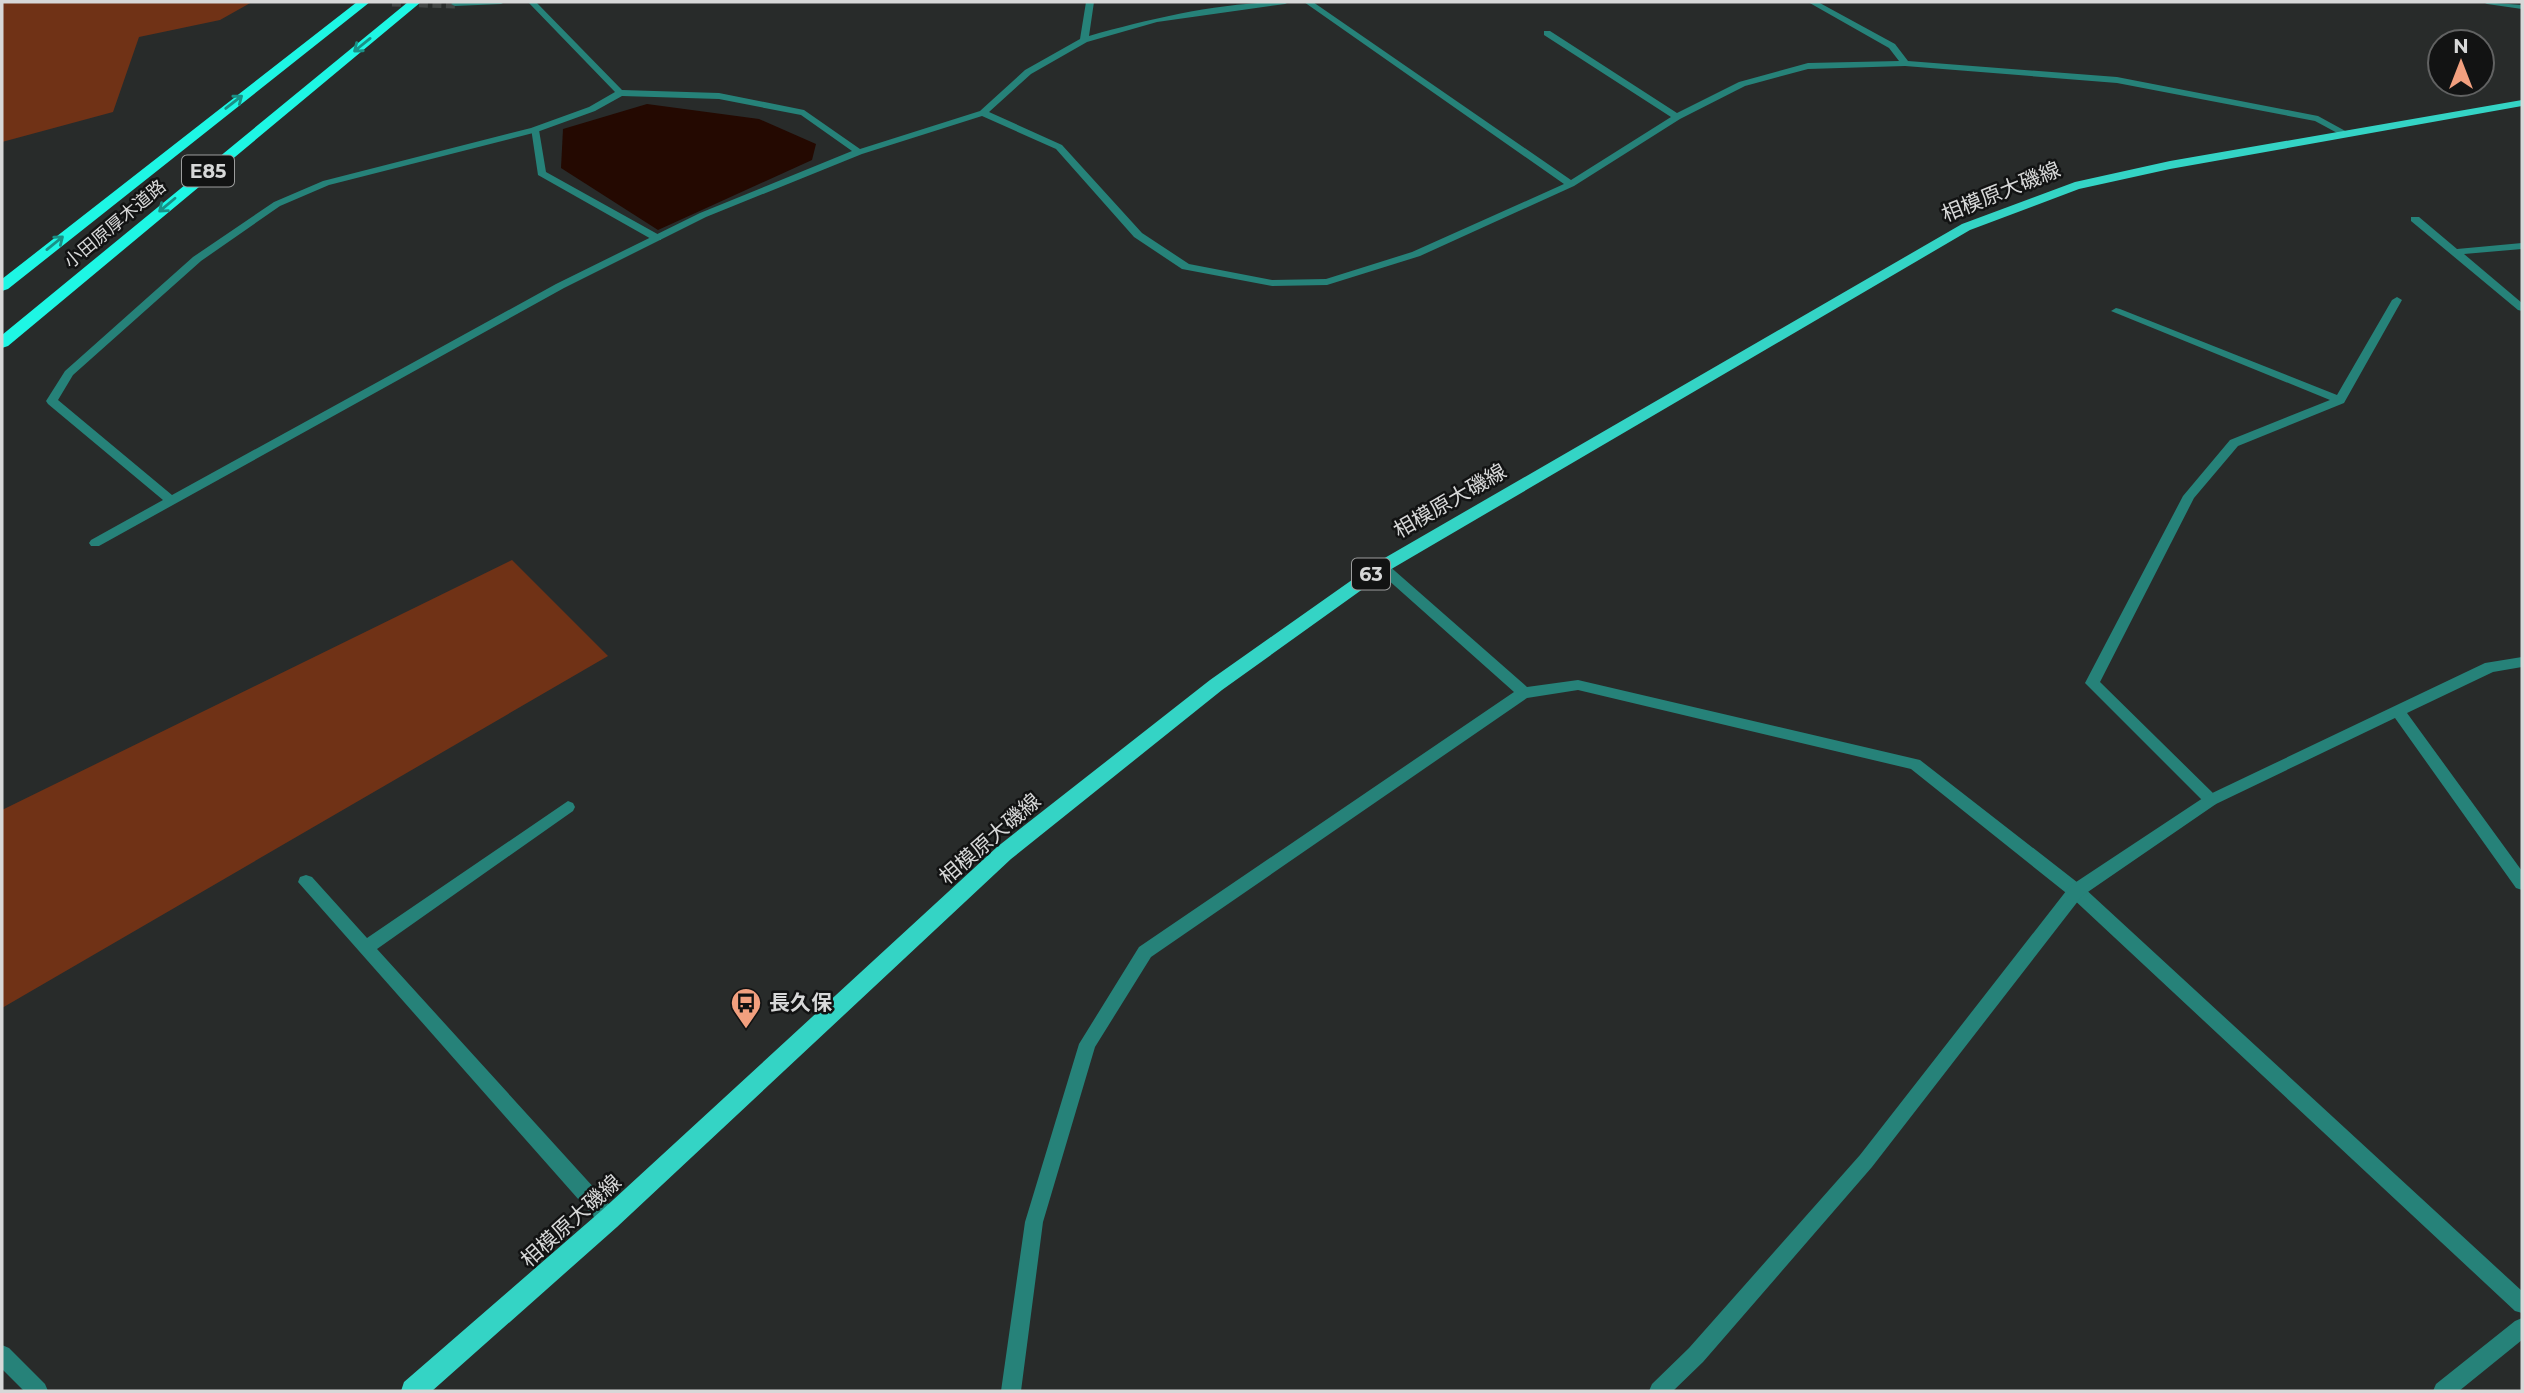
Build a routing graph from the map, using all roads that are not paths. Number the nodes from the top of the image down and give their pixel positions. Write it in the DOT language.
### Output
graph roads {
  1 [pos="364,2"];
  2 [pos="415,2"];
  3 [pos="501,2"];
  4 [pos="532,2"];
  5 [pos="1090,2"];
  6 [pos="1285,2"];
  7 [pos="1308,2"];
  8 [pos="1812,2"];
  9 [pos="2487,2"];
  10 [pos="455,4"];
  11 [pos="2522,7"];
  12 [pos="1547,33"];
  13 [pos="1084,40"];
  14 [pos="1905,63"];
  15 [pos="620,93"];
  16 [pos="2522,103"];
  17 [pos="983,113"];
  18 [pos="1677,117"];
  19 [pos="534,130"];
  20 [pos="2344,133"];
  21 [pos="859,152"];
  22 [pos="1570,184"];
  23 [pos="2416,219"];
  24 [pos="657,238"];
  25 [pos="2522,246"];
  26 [pos="2455,252"];
  27 [pos="2,286"];
  28 [pos="2397,300"];
  29 [pos="2522,308"];
  30 [pos="2116,311"];
  31 [pos="2,343"];
  32 [pos="2340,400"];
  33 [pos="169,499"];
  34 [pos="94,543"];
  35 [pos="1381,567"];
  36 [pos="2522,662"];
  37 [pos="1524,693"];
  38 [pos="2397,710"];
  39 [pos="2211,800"];
  40 [pos="568,807"];
  41 [pos="306,882"];
  42 [pos="2522,883"];
  43 [pos="2076,891"];
  44 [pos="365,948"];
  45 [pos="608,1219"];
  46 [pos="2522,1304"];
  47 [pos="2522,1328"];
  48 [pos="2,1355"];
  49 [pos="38,1391"];
  50 [pos="412,1391"];
  51 [pos="1011,1391"];
  52 [pos="1659,1391"];
  53 [pos="2443,1391"];
  27 -- 1 [label="highway, 小田原厚木道路 / E85, one-way"];
  2 -- 31 [label="highway, 小田原厚木道路 / E85, one-way"];
  3 -- 10 [label="street"];
  4 -- 15 [label="street"];
  5 -- 13 [label="street"];
  6 -- 13 [label="street"];
  7 -- 22 [label="street"];
  8 -- 14 [label="street"];
  9 -- 11 [label="street"];
  12 -- 18 [label="street"];
  13 -- 17 [label="street"];
  14 -- 18 [label="street"];
  14 -- 20 [label="street"];
  15 -- 19 [label="street"];
  15 -- 21 [label="street"];
  16 -- 20 [label="main road, 相模原大磯線 / 63"];
  17 -- 21 [label="street"];
  17 -- 22 [label="street"];
  18 -- 22 [label="street"];
  19 -- 24 [label="street"];
  19 -- 33 [label="street"];
  20 -- 35 [label="main road, 相模原大磯線 / 63"];
  21 -- 24 [label="street"];
  23 -- 26 [label="street"];
  24 -- 33 [label="street"];
  25 -- 26 [label="street"];
  26 -- 29 [label="street"];
  28 -- 32 [label="street"];
  30 -- 32 [label="street"];
  32 -- 39 [label="street"];
  33 -- 34 [label="street"];
  35 -- 37 [label="street"];
  35 -- 45 [label="main road, 相模原大磯線 / 63"];
  36 -- 38 [label="street"];
  37 -- 43 [label="street"];
  37 -- 51 [label="street"];
  38 -- 39 [label="street"];
  38 -- 42 [label="street"];
  39 -- 43 [label="street"];
  40 -- 44 [label="street"];
  41 -- 44 [label="street"];
  43 -- 46 [label="street"];
  43 -- 52 [label="street"];
  44 -- 45 [label="street"];
  45 -- 50 [label="main road, 相模原大磯線 / 63"];
  47 -- 53 [label="street"];
  48 -- 49 [label="street"];
}
